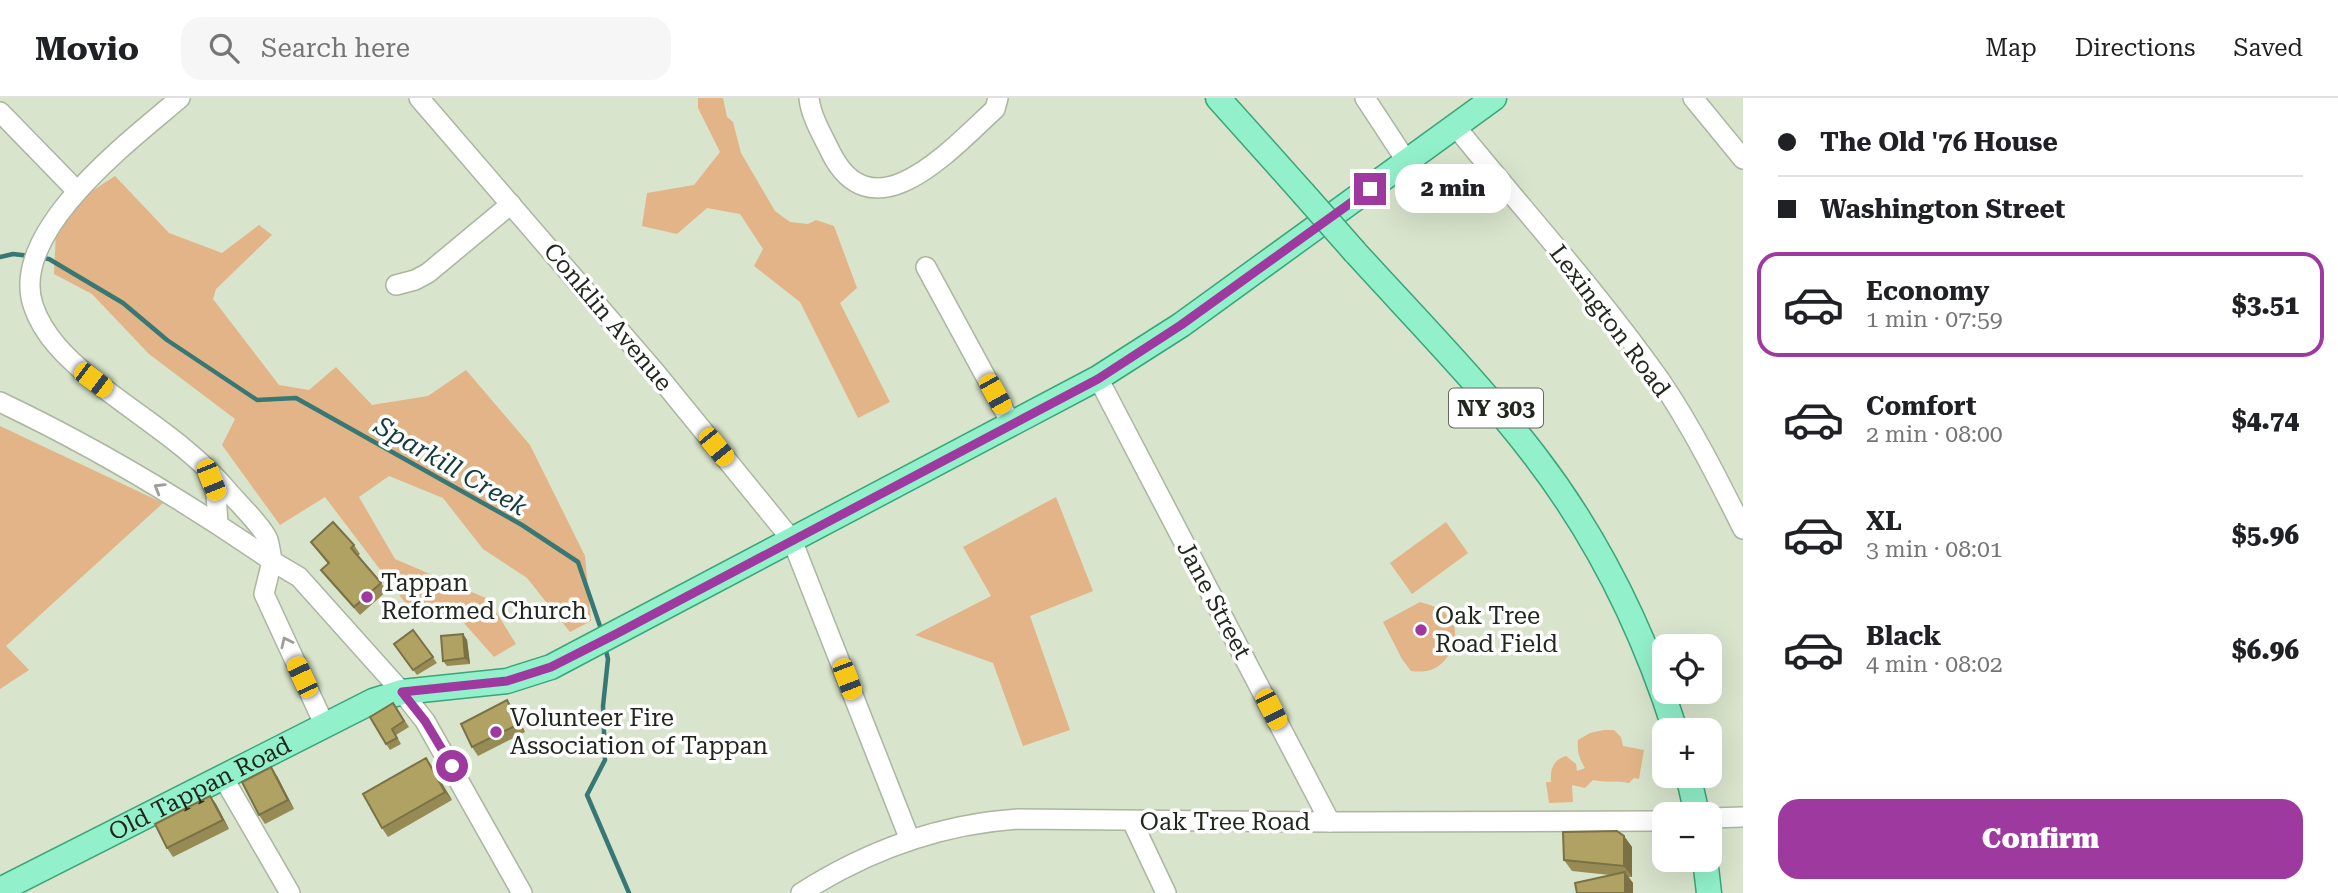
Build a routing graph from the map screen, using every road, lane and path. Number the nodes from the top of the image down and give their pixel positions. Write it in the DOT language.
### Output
graph roads {
  1 [pos="180,98"];
  2 [pos="419,98"];
  3 [pos="809,98"];
  4 [pos="998,98"];
  5 [pos="1218,98"];
  6 [pos="1366,98"];
  7 [pos="1494,98"];
  8 [pos="1693,98"];
  9 [pos="0,112"];
  10 [pos="1456,127"];
  11 [pos="1743,159"];
  12 [pos="1407,162"];
  13 [pos="77,191"];
  14 [pos="511,204"];
  15 [pos="926,267"];
  16 [pos="396,285"];
  17 [pos="1098,379"];
  18 [pos="0,402"];
  19 [pos="1012,425"];
  20 [pos="205,466"];
  21 [pos="218,523"];
  22 [pos="1743,529"];
  23 [pos="792,540"];
  24 [pos="272,561"];
  25 [pos="402,692"];
  26 [pos="1671,718"];
  27 [pos="325,726"];
  28 [pos="224,779"];
  29 [pos="1743,817"];
  30 [pos="1722,818"];
  31 [pos="1132,821"];
  32 [pos="1652,821"];
  33 [pos="1330,822"];
  34 [pos="910,840"];
  35 [pos="1707,872"];
  36 [pos="0,890"];
  37 [pos="290,893"];
  38 [pos="522,893"];
  39 [pos="801,893"];
  40 [pos="1166,893"];
  41 [pos="1709,893"];
  1 -- 13 [label="street"];
  2 -- 14 [label="street, Conklin Avenue"];
  3 -- 4 [label="street"];
  5 -- 26 [label="main road, NY 303, bridge"];
  6 -- 12 [label="street"];
  7 -- 10 [label="main road, Old Tappan Road"];
  8 -- 11 [label="street"];
  9 -- 13 [label="street"];
  10 -- 12 [label="main road, Old Tappan Road"];
  10 -- 22 [label="street, Lexington Road"];
  12 -- 17 [label="main road, Old Tappan Road"];
  13 -- 20 [label="street"];
  14 -- 16 [label="street"];
  14 -- 23 [label="street, Conklin Avenue"];
  15 -- 19 [label="street"];
  17 -- 19 [label="main road, Old Tappan Road"];
  17 -- 33 [label="street, Jane Street"];
  21 -- 18 [label="street, one-way"];
  19 -- 23 [label="main road, Old Tappan Road"];
  20 -- 21 [label="street"];
  20 -- 24 [label="street"];
  21 -- 24 [label="street"];
  23 -- 25 [label="main road, Old Tappan Road"];
  23 -- 34 [label="street, Conklin Avenue"];
  24 -- 25 [label="street"];
  27 -- 24 [label="street, one-way"];
  25 -- 27 [label="main road, Old Tappan Road"];
  25 -- 38 [label="street"];
  27 -- 28 [label="main road, Old Tappan Road"];
  28 -- 36 [label="main road, Old Tappan Road"];
  28 -- 37 [label="street"];
  29 -- 30 [label="street"];
  31 -- 33 [label="street, Oak Tree Road"];
  31 -- 34 [label="street, Oak Tree Road"];
  31 -- 40 [label="street"];
  32 -- 33 [label="street, Oak Tree Road"];
  34 -- 39 [label="street, Oak Tree Road"];
  35 -- 41 [label="main road"];
}
